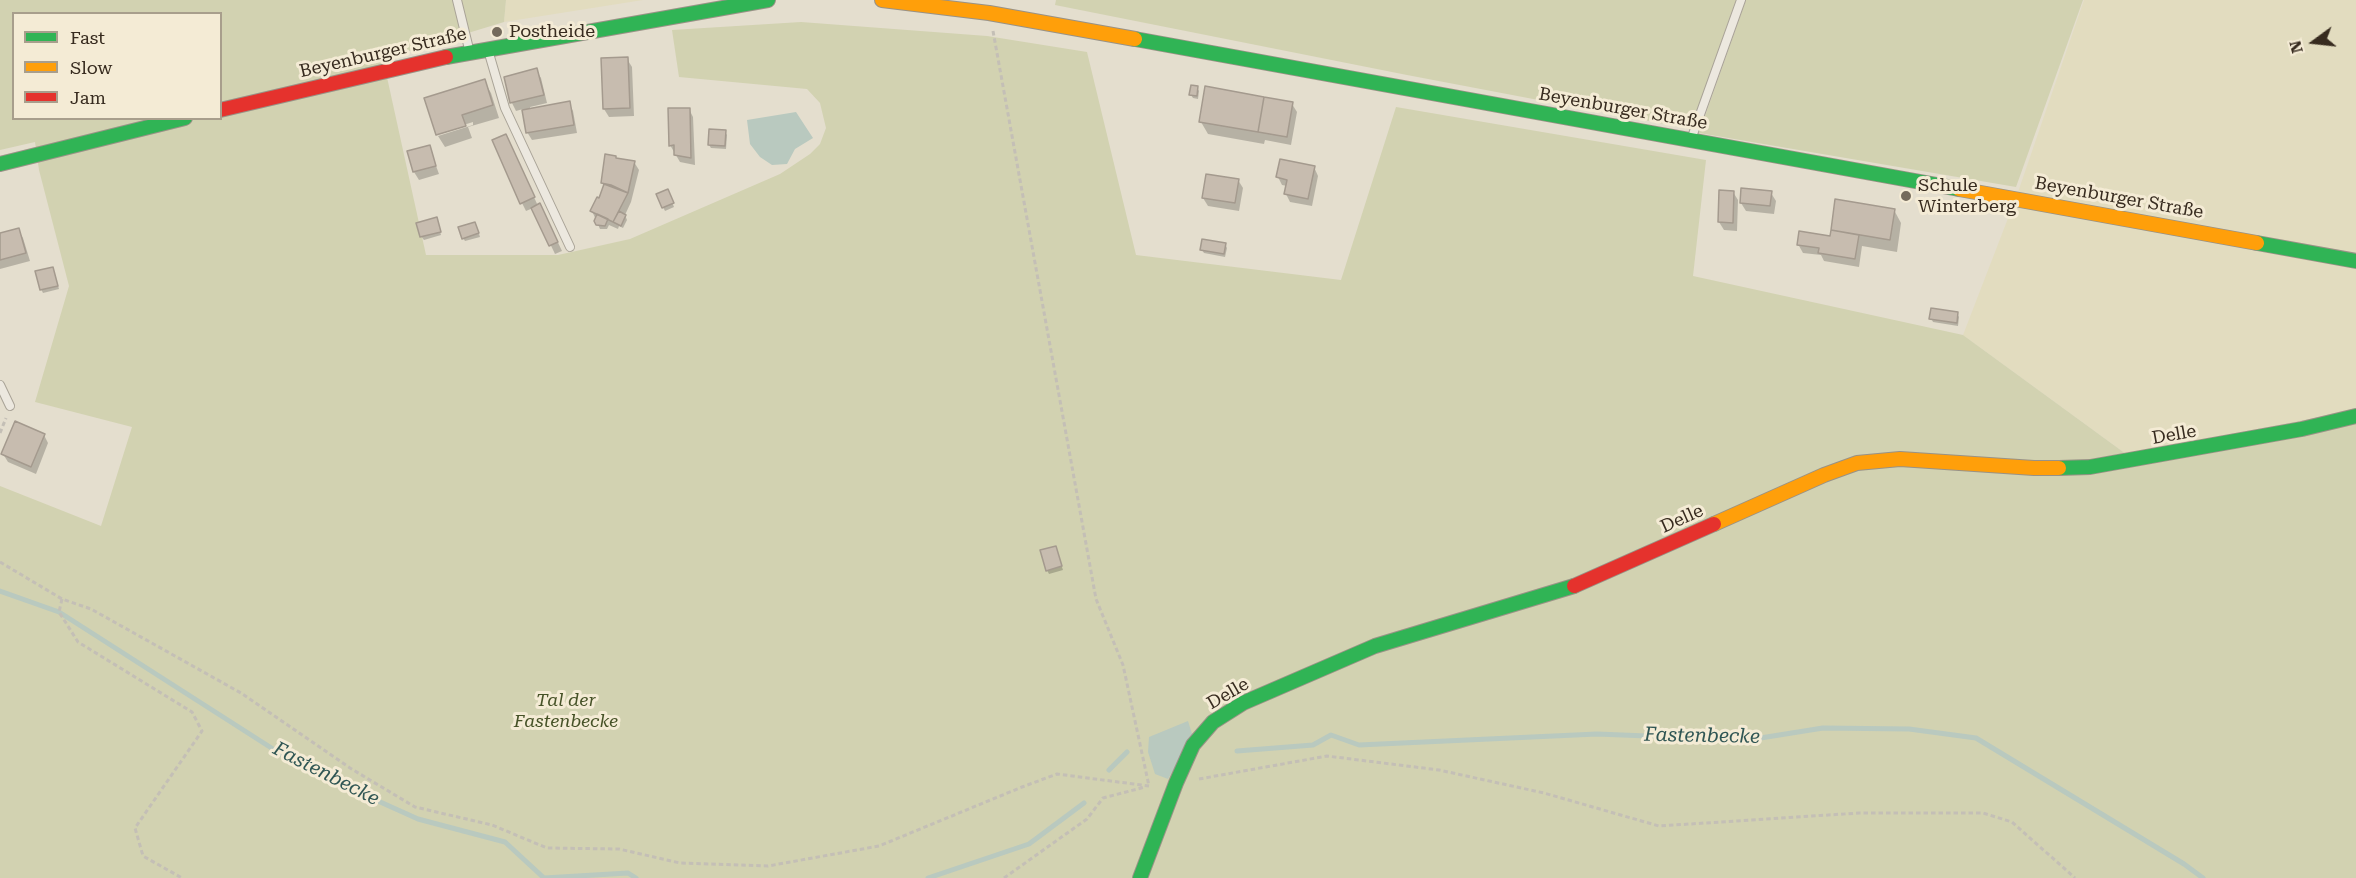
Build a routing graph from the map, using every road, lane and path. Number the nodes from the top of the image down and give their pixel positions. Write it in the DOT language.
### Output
graph roads {
  1 [pos="457,0"];
  2 [pos="768,0"];
  3 [pos="882,0"];
  4 [pos="1741,0"];
  5 [pos="989,13"];
  6 [pos="487,48"];
  7 [pos="469,51"];
  8 [pos="222,110"];
  9 [pos="177,120"];
  10 [pos="1692,139"];
  11 [pos="0,164"];
  12 [pos="570,247"];
  13 [pos="2356,261"];
  14 [pos="0,386"];
  15 [pos="10,406"];
  16 [pos="2356,416"];
  17 [pos="0,562"];
  18 [pos="62,599"];
  19 [pos="1176,783"];
  20 [pos="1149,786"];
  21 [pos="182,878"];
  22 [pos="1004,878"];
  23 [pos="1140,878"];
  24 [pos="2075,878"];
  1 -- 7 [label="lane"];
  2 -- 6 [label="main road, Beyenburger Straße"];
  3 -- 5 [label="main road, Beyenburger Straße"];
  4 -- 10 [label="lane"];
  5 -- 10 [label="main road, Beyenburger Straße"];
  5 -- 20 [label="path"];
  6 -- 7 [label="main road, Beyenburger Straße"];
  6 -- 12 [label="lane"];
  7 -- 8 [label="main road, Beyenburger Straße"];
  9 -- 11 [label="main road"];
  10 -- 13 [label="main road, Beyenburger Straße"];
  14 -- 15 [label="lane"];
  16 -- 19 [label="main road, Delle"];
  17 -- 18 [label="path"];
  18 -- 20 [label="path"];
  18 -- 21 [label="path"];
  19 -- 20 [label="path"];
  19 -- 23 [label="main road, Delle"];
  19 -- 24 [label="path"];
  20 -- 22 [label="path"];
}
